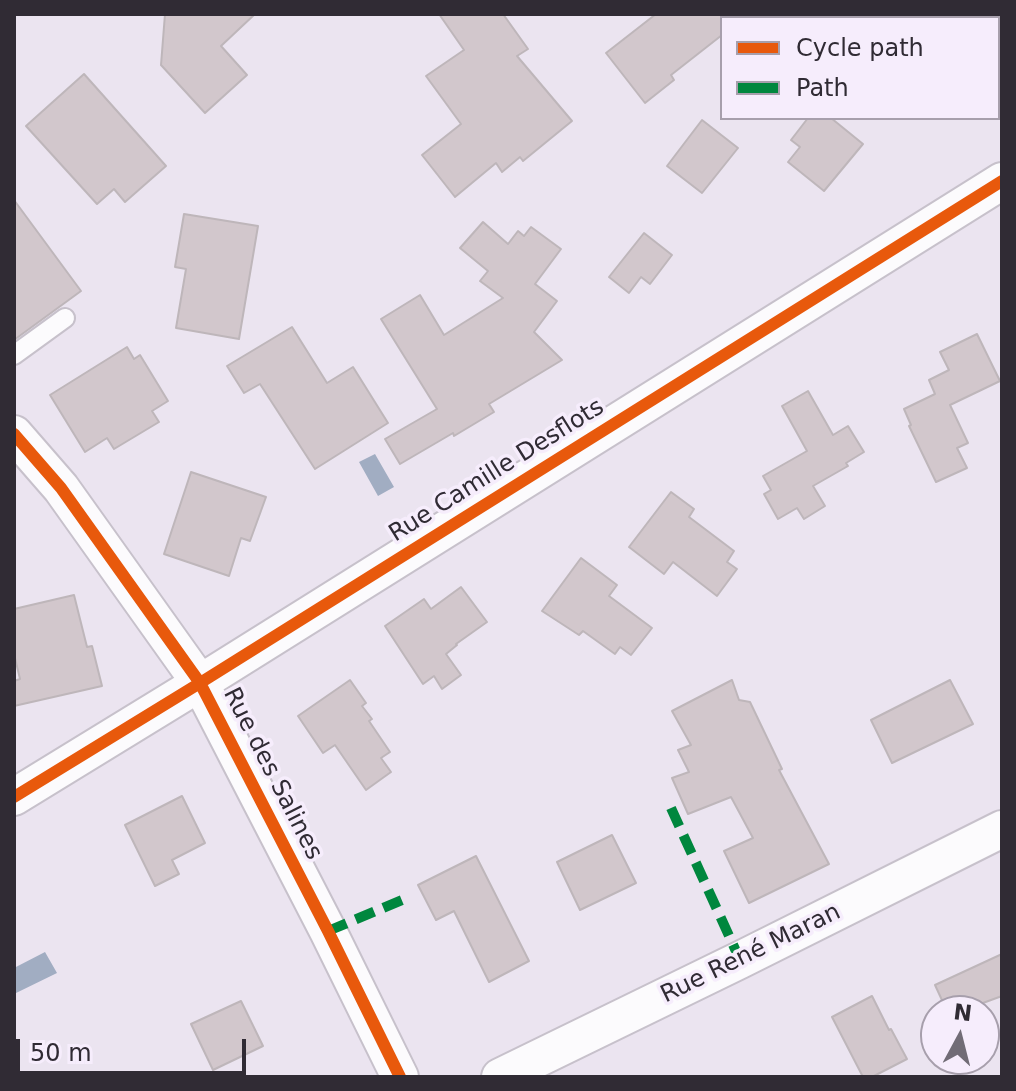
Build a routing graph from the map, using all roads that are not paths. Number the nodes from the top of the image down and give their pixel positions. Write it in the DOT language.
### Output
graph roads {
  1 [pos="1002,181"];
  2 [pos="65,318"];
  3 [pos="14,355"];
  4 [pos="14,434"];
  5 [pos="200,683"];
  6 [pos="14,797"];
  7 [pos="1002,829"];
  8 [pos="400,1077"];
  9 [pos="500,1077"];
  1 -- 5 [label="street, Rue Camille Desflots"];
  2 -- 3 [label="lane"];
  4 -- 5 [label="street, Rue des Salines"];
  5 -- 6 [label="street, Rue Camille Desflots"];
  5 -- 8 [label="street, Rue des Salines"];
  7 -- 9 [label="street, Rue René Maran"];
}
